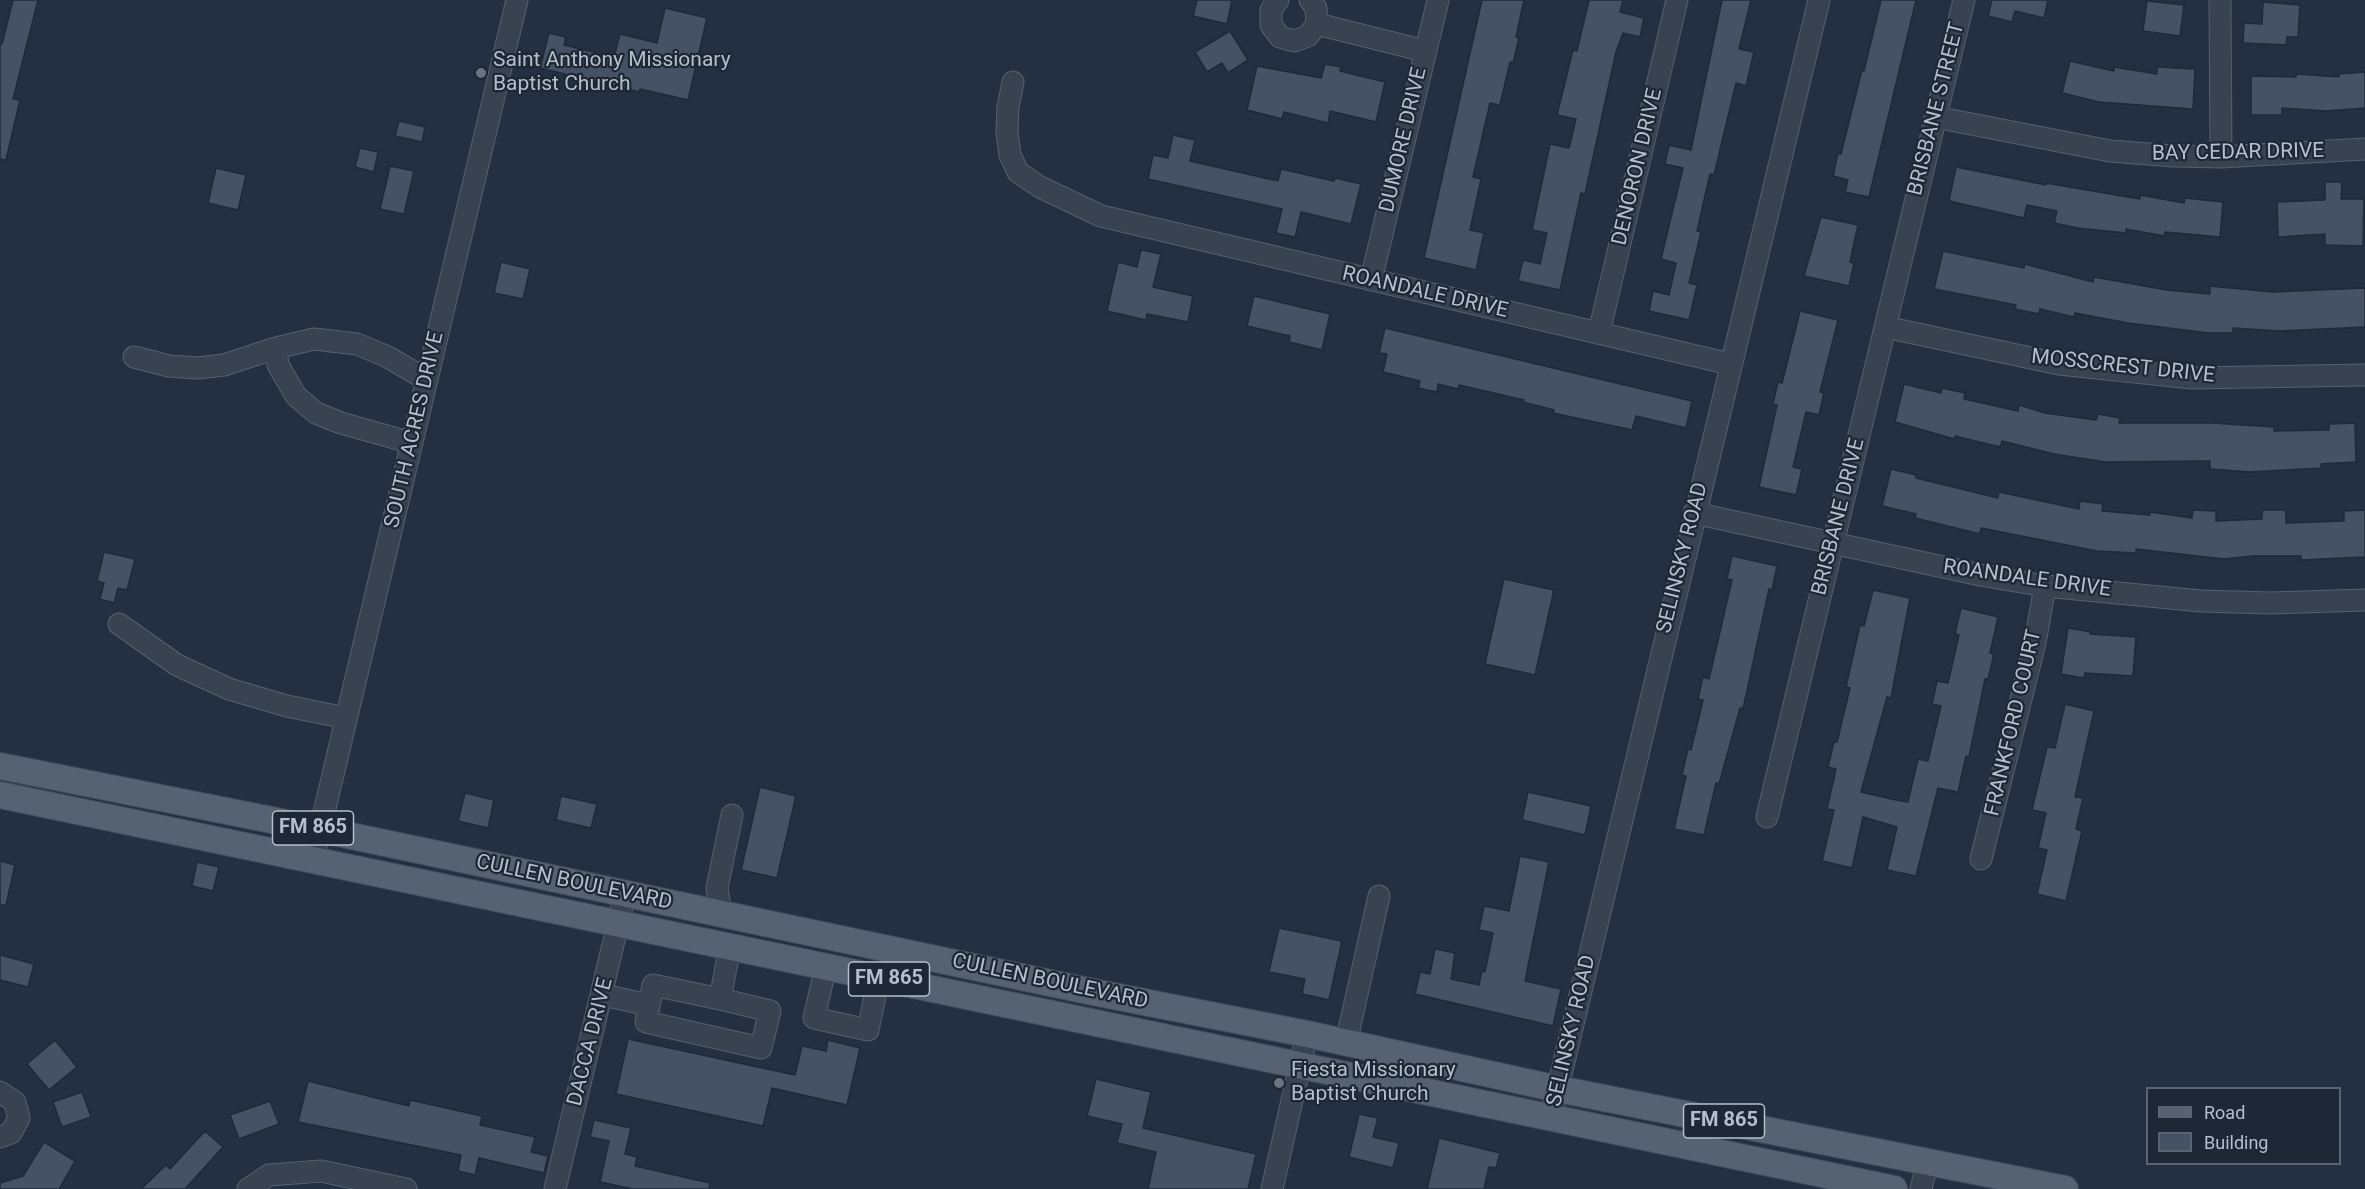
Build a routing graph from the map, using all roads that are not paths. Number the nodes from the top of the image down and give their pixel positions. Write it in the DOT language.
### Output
graph roads {
  1 [pos="517,0"];
  2 [pos="1278,0"];
  3 [pos="1310,0"];
  4 [pos="1438,0"];
  5 [pos="1677,0"];
  6 [pos="1819,0"];
  7 [pos="1964,0"];
  8 [pos="2220,0"];
  9 [pos="1317,24"];
  10 [pos="1425,51"];
  11 [pos="1013,82"];
  12 [pos="1935,117"];
  13 [pos="2365,149"];
  14 [pos="2221,157"];
  15 [pos="1911,218"];
  16 [pos="1371,280"];
  17 [pos="1885,327"];
  18 [pos="1599,333"];
  19 [pos="276,348"];
  20 [pos="134,357"];
  21 [pos="1730,364"];
  22 [pos="2365,375"];
  23 [pos="427,380"];
  24 [pos="412,443"];
  25 [pos="1694,513"];
  26 [pos="1833,544"];
  27 [pos="2044,586"];
  28 [pos="2365,600"];
  29 [pos="119,624"];
  30 [pos="346,718"];
  31 [pos="0,766"];
  32 [pos="0,795"];
  33 [pos="732,815"];
  34 [pos="1767,817"];
  35 [pos="320,829"];
  36 [pos="313,859"];
  37 [pos="1981,859"];
  38 [pos="625,894"];
  39 [pos="1379,896"];
  40 [pos="721,914"];
  41 [pos="620,924"];
  42 [pos="730,946"];
  43 [pos="874,946"];
  44 [pos="826,966"];
  45 [pos="873,976"];
  46 [pos="1088,991"];
  47 [pos="603,994"];
  48 [pos="720,999"];
  49 [pos="649,1005"];
  50 [pos="1081,1021"];
  51 [pos="1307,1034"];
  52 [pos="1346,1043"];
  53 [pos="1302,1066"];
  54 [pos="1558,1089"];
  55 [pos="0,1092"];
  56 [pos="1551,1116"];
  57 [pos="1746,1125"];
  58 [pos="0,1137"];
  59 [pos="1738,1155"];
  60 [pos="1928,1161"];
  61 [pos="248,1189"];
  62 [pos="406,1189"];
  63 [pos="555,1189"];
  64 [pos="1272,1189"];
  65 [pos="1894,1189"];
  66 [pos="1922,1189"];
  67 [pos="2065,1189"];
  1 -- 23 [label="street, SOUTH ACRES DRIVE"];
  2 -- 9 [label="street"];
  3 -- 9 [label="street"];
  4 -- 10 [label="street, DUMORE DRIVE"];
  5 -- 18 [label="street, DENORON DRIVE"];
  6 -- 21 [label="street, SELINSKY ROAD"];
  7 -- 12 [label="street, BRISBANE STREET"];
  8 -- 14 [label="street"];
  9 -- 10 [label="street"];
  10 -- 16 [label="street, DUMORE DRIVE"];
  11 -- 16 [label="street, ROANDALE DRIVE"];
  12 -- 14 [label="street, BAY CEDAR DRIVE"];
  12 -- 15 [label="street, BRISBANE STREET"];
  13 -- 14 [label="street, BAY CEDAR DRIVE"];
  15 -- 17 [label="street, BRISBANE DRIVE"];
  16 -- 18 [label="street, ROANDALE DRIVE"];
  17 -- 22 [label="street, MOSSCREST DRIVE"];
  17 -- 26 [label="street, BRISBANE DRIVE"];
  18 -- 21 [label="street, ROANDALE DRIVE"];
  19 -- 20 [label="street"];
  19 -- 23 [label="street"];
  19 -- 24 [label="street"];
  21 -- 25 [label="street, SELINSKY ROAD"];
  23 -- 24 [label="street, SOUTH ACRES DRIVE"];
  24 -- 30 [label="street, SOUTH ACRES DRIVE"];
  25 -- 26 [label="street, ROANDALE DRIVE"];
  25 -- 54 [label="street, SELINSKY ROAD"];
  26 -- 27 [label="street, ROANDALE DRIVE"];
  26 -- 34 [label="street, BRISBANE DRIVE"];
  27 -- 28 [label="street, ROANDALE DRIVE"];
  27 -- 37 [label="street, FRANKFORD COURT"];
  29 -- 30 [label="street"];
  30 -- 35 [label="street, SOUTH ACRES DRIVE"];
  31 -- 35 [label="main road, CULLEN BOULEVARD / FM 865"];
  32 -- 36 [label="main road, CULLEN BOULEVARD / FM 865"];
  33 -- 40 [label="street"];
  35 -- 36 [label="street, SOUTH ACRES DRIVE"];
  35 -- 38 [label="main road, CULLEN BOULEVARD / FM 865"];
  36 -- 41 [label="main road, CULLEN BOULEVARD / FM 865"];
  38 -- 40 [label="main road, CULLEN BOULEVARD / FM 865"];
  38 -- 41 [label="street, DACCA DRIVE"];
  39 -- 52 [label="street"];
  40 -- 43 [label="main road, CULLEN BOULEVARD / FM 865"];
  41 -- 42 [label="main road, CULLEN BOULEVARD / FM 865"];
  41 -- 47 [label="street, DACCA DRIVE"];
  42 -- 44 [label="main road, CULLEN BOULEVARD / FM 865"];
  42 -- 48 [label="street"];
  43 -- 45 [label="main road"];
  43 -- 46 [label="main road, CULLEN BOULEVARD / FM 865"];
  44 -- 45 [label="main road, CULLEN BOULEVARD / FM 865"];
  44 -- 45 [label="street"];
  45 -- 50 [label="main road, CULLEN BOULEVARD / FM 865"];
  46 -- 50 [label="main road"];
  46 -- 51 [label="main road, CULLEN BOULEVARD / FM 865"];
  47 -- 49 [label="street"];
  47 -- 63 [label="street, DACCA DRIVE"];
  48 -- 49 [label="street"];
  48 -- 49 [label="street"];
  50 -- 53 [label="main road, CULLEN BOULEVARD / FM 865"];
  51 -- 52 [label="main road, CULLEN BOULEVARD / FM 865"];
  51 -- 53 [label="street"];
  52 -- 54 [label="main road, CULLEN BOULEVARD / FM 865"];
  53 -- 56 [label="main road, CULLEN BOULEVARD / FM 865"];
  53 -- 64 [label="street"];
  54 -- 56 [label="street, SELINSKY ROAD"];
  54 -- 57 [label="main road, CULLEN BOULEVARD / FM 865"];
  55 -- 58 [label="street"];
  56 -- 59 [label="main road, CULLEN BOULEVARD / FM 865"];
  57 -- 59 [label="main road"];
  57 -- 60 [label="main road, CULLEN BOULEVARD / FM 865"];
  59 -- 65 [label="main road, CULLEN BOULEVARD / FM 865"];
  60 -- 66 [label="street"];
  60 -- 67 [label="main road, CULLEN BOULEVARD / FM 865"];
  61 -- 62 [label="street"];
}
